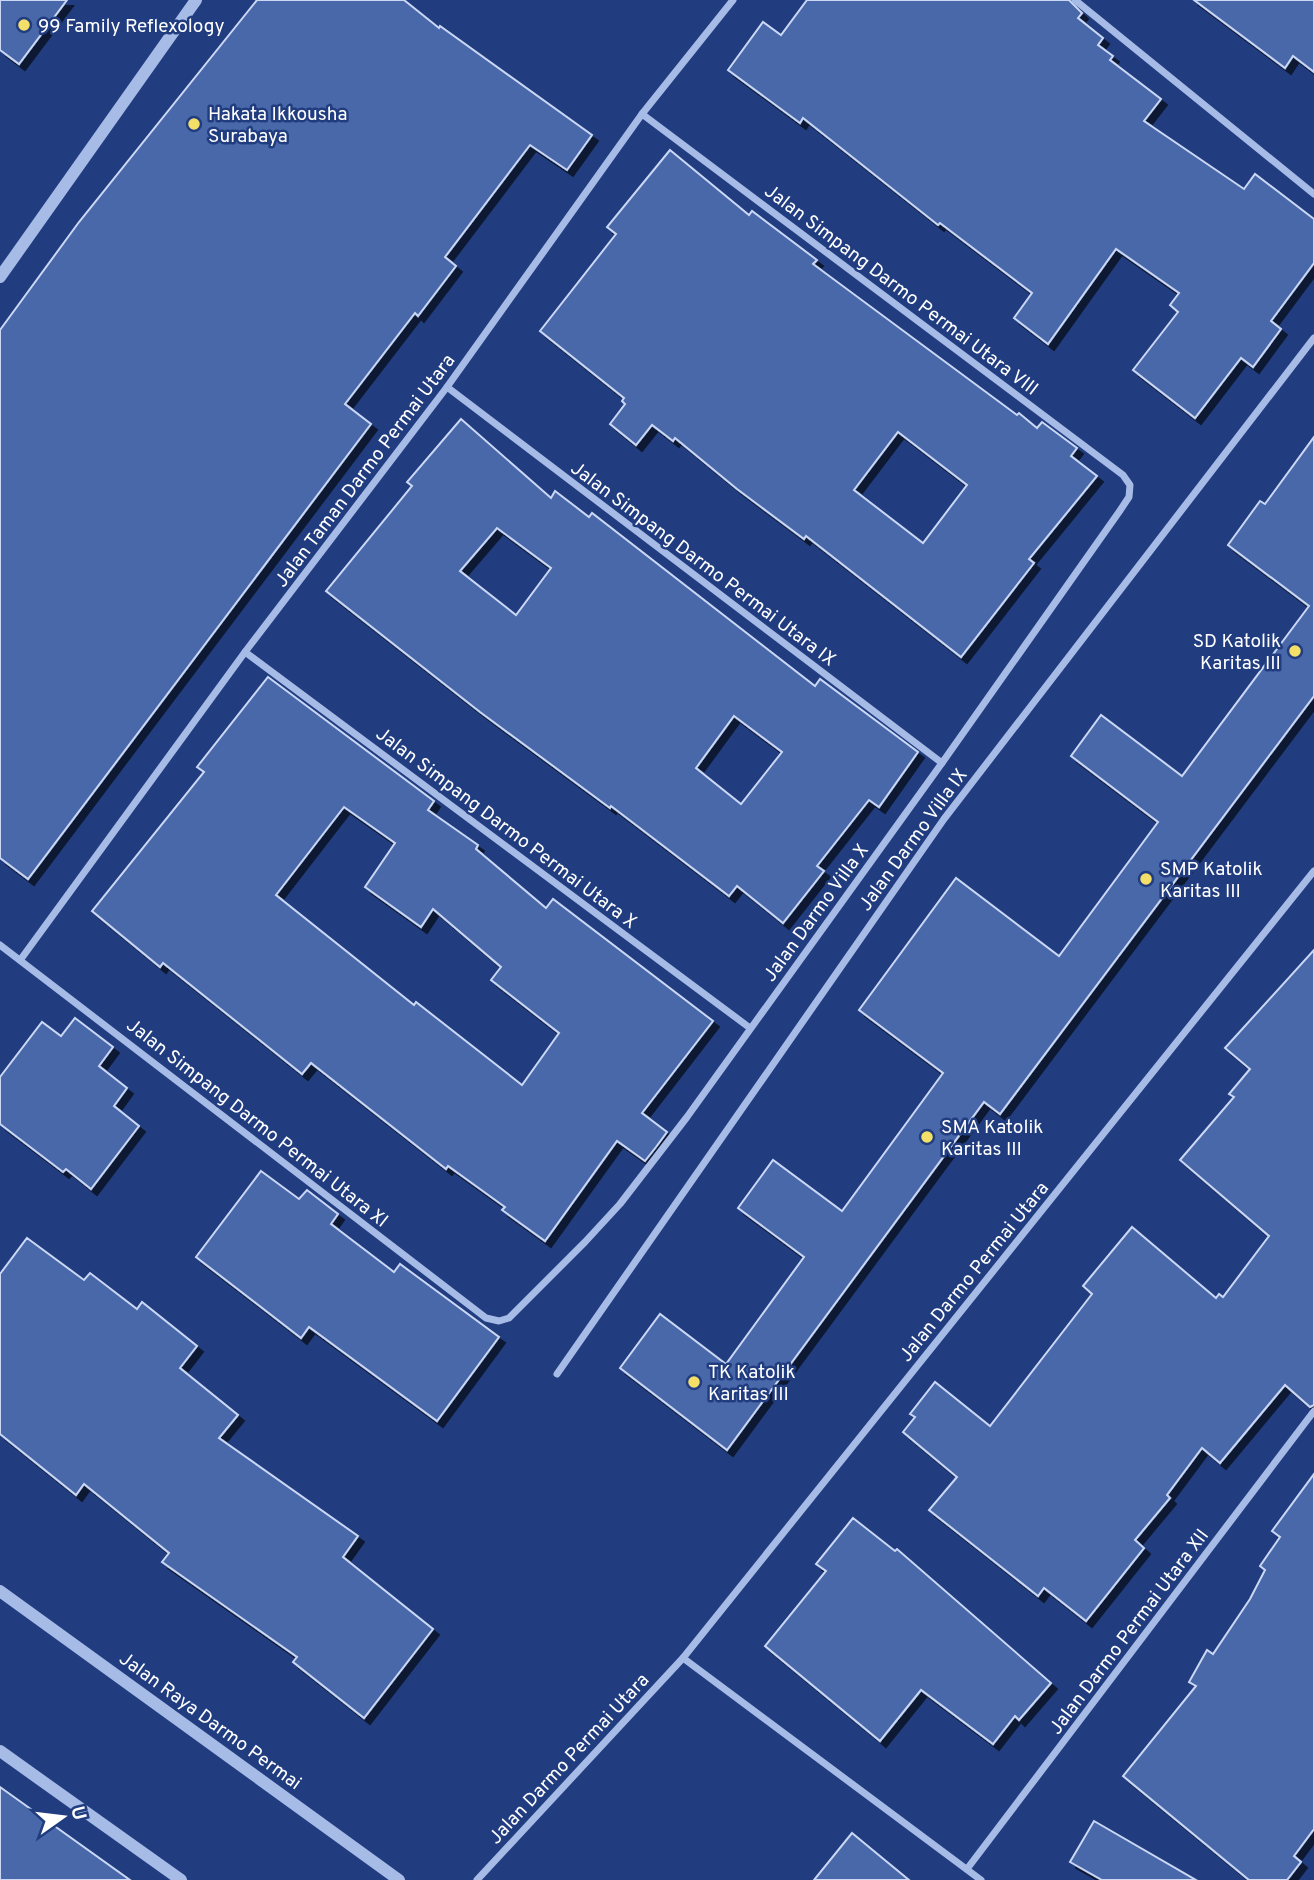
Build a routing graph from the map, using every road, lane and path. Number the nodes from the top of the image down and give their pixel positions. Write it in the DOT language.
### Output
graph roads {
  1 [pos="196,0"];
  2 [pos="733,0"];
  3 [pos="1075,0"];
  4 [pos="642,114"];
  5 [pos="1314,194"];
  6 [pos="0,278"];
  7 [pos="1314,338"];
  8 [pos="447,387"];
  9 [pos="1129,497"];
  10 [pos="245,652"];
  11 [pos="942,764"];
  12 [pos="1314,871"];
  13 [pos="0,945"];
  14 [pos="20,959"];
  15 [pos="750,1028"];
  16 [pos="499,1321"];
  17 [pos="557,1374"];
  18 [pos="1314,1411"];
  19 [pos="0,1591"];
  20 [pos="683,1657"];
  21 [pos="0,1751"];
  22 [pos="967,1869"];
  23 [pos="181,1880"];
  24 [pos="400,1880"];
  25 [pos="477,1880"];
  26 [pos="981,1880"];
  1 -- 6 [label="street"];
  2 -- 4 [label="street, Jalan Taman Darmo Permai Utara"];
  3 -- 5 [label="street"];
  4 -- 8 [label="street, Jalan Taman Darmo Permai Utara"];
  4 -- 9 [label="street, Jalan Simpang Darmo Permai Utara VIII"];
  7 -- 17 [label="street, Jalan Darmo Villa IX"];
  8 -- 10 [label="street, Jalan Taman Darmo Permai Utara"];
  8 -- 11 [label="street, Jalan Simpang Darmo Permai Utara IX"];
  9 -- 11 [label="street, Jalan Darmo Villa X"];
  10 -- 14 [label="street, Jalan Taman Darmo Permai Utara"];
  10 -- 15 [label="street, Jalan Simpang Darmo Permai Utara X"];
  11 -- 15 [label="street, Jalan Darmo Villa X"];
  12 -- 20 [label="street, Jalan Darmo Permai Utara"];
  13 -- 14 [label="street, Jalan Simpang Darmo Permai Utara XI"];
  14 -- 16 [label="street, Jalan Simpang Darmo Permai Utara XI"];
  15 -- 16 [label="street, Jalan Darmo Villa X"];
  18 -- 22 [label="street, Jalan Darmo Permai Utara XII"];
  19 -- 24 [label="street, Jalan Raya Darmo Permai"];
  20 -- 22 [label="street"];
  20 -- 25 [label="street, Jalan Darmo Permai Utara"];
  21 -- 23 [label="street"];
  22 -- 26 [label="street"];
}
